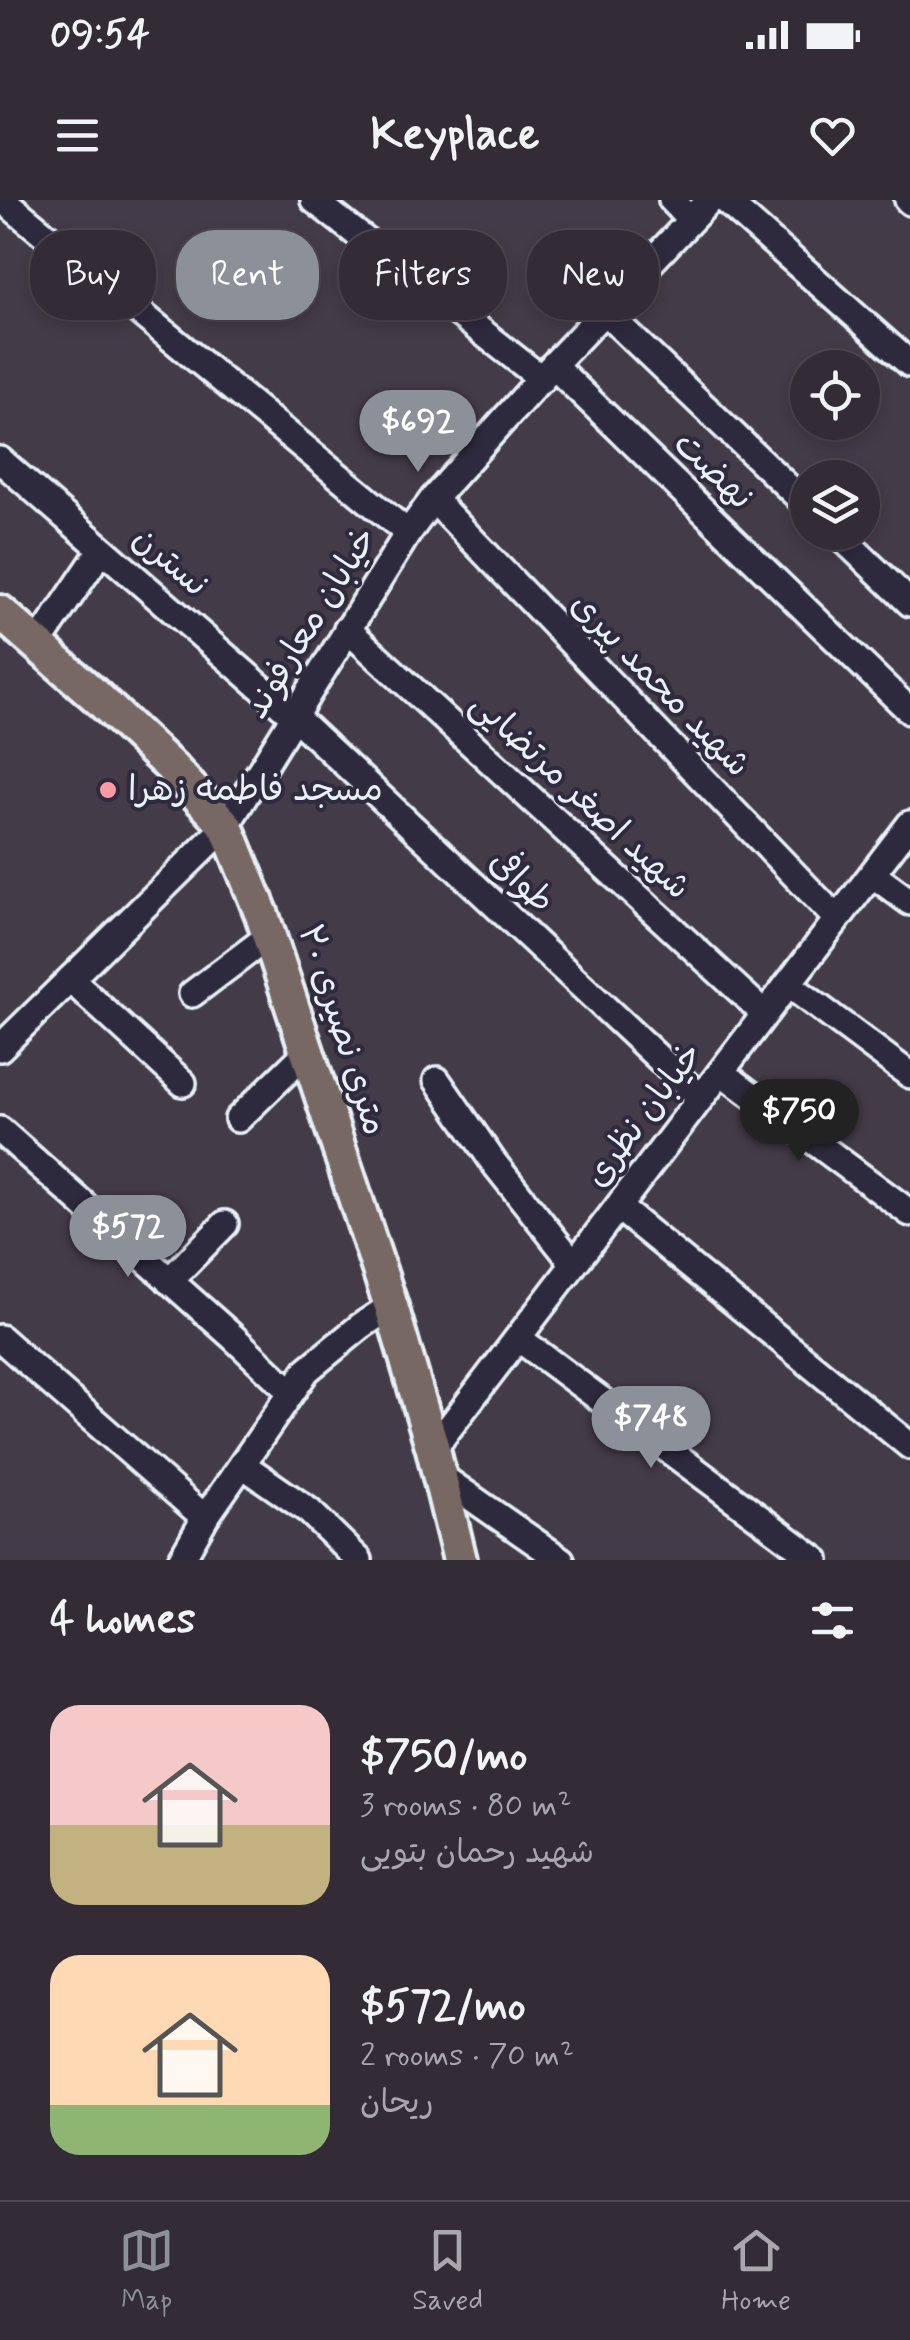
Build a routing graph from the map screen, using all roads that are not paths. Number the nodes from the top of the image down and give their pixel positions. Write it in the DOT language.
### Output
graph roads {
  1 [pos="2,200"];
  2 [pos="314,200"];
  3 [pos="672,200"];
  4 [pos="710,200"];
  5 [pos="725,200"];
  6 [pos="691,220"];
  7 [pos="659,254"];
  8 [pos="597,320"];
  9 [pos="613,320"];
  10 [pos="910,364"];
  11 [pos="548,372"];
  12 [pos="0,460"];
  13 [pos="790,489"];
  14 [pos="433,499"];
  15 [pos="408,532"];
  16 [pos="102,549"];
  17 [pos="855,550"];
  18 [pos="910,603"];
  19 [pos="0,612"];
  20 [pos="347,629"];
  21 [pos="37,645"];
  22 [pos="910,711"];
  23 [pos="294,716"];
  24 [pos="910,824"];
  25 [pos="226,826"];
  26 [pos="872,874"];
  27 [pos="910,902"];
  28 [pos="837,920"];
  29 [pos="268,936"];
  30 [pos="70,979"];
  31 [pos="788,984"];
  32 [pos="192,994"];
  33 [pos="765,1014"];
  34 [pos="0,1048"];
  35 [pos="307,1052"];
  36 [pos="720,1072"];
  37 [pos="910,1076"];
  38 [pos="437,1080"];
  39 [pos="183,1083"];
  40 [pos="701,1098"];
  41 [pos="238,1119"];
  42 [pos="0,1130"];
  43 [pos="618,1207"];
  44 [pos="910,1213"];
  45 [pos="225,1224"];
  46 [pos="574,1264"];
  47 [pos="169,1280"];
  48 [pos="391,1306"];
  49 [pos="0,1338"];
  50 [pos="518,1338"];
  51 [pos="291,1392"];
  52 [pos="910,1446"];
  53 [pos="436,1462"];
  54 [pos="243,1466"];
  55 [pos="204,1518"];
  56 [pos="186,1552"];
  57 [pos="212,1560"];
  58 [pos="359,1560"];
  59 [pos="460,1560"];
  60 [pos="562,1560"];
  61 [pos="816,1560"];
  1 -- 15 [label="street"];
  2 -- 11 [label="street, نهضت"];
  3 -- 6 [label="street"];
  4 -- 6 [label="street, خیابان معارفوند"];
  5 -- 10 [label="street"];
  6 -- 7 [label="street, خیابان معارفوند"];
  8 -- 11 [label="street, خیابان معارفوند"];
  9 -- 13 [label="street"];
  11 -- 14 [label="street, خیابان معارفوند"];
  11 -- 22 [label="street, نهضت"];
  12 -- 16 [label="street, نسترن"];
  14 -- 15 [label="street, خیابان معارفوند"];
  14 -- 28 [label="street, شهید محمد پیری"];
  15 -- 20 [label="street, خیابان معارفوند"];
  16 -- 21 [label="street"];
  16 -- 23 [label="street, نسترن"];
  17 -- 18 [label="street"];
  19 -- 21 [label="main road, ۲۰ متری نصیری"];
  20 -- 23 [label="street, خیابان معارفوند"];
  20 -- 33 [label="street, شهید اصغر مرتضایی"];
  21 -- 25 [label="main road, ۲۰ متری نصیری"];
  23 -- 25 [label="street, خیابان معارفوند"];
  23 -- 40 [label="street, طوافی"];
  24 -- 26 [label="street, خیابان نظری"];
  25 -- 29 [label="main road, ۲۰ متری نصیری"];
  25 -- 30 [label="street, خیابان معارفوند"];
  26 -- 27 [label="street"];
  26 -- 28 [label="street, خیابان نظری"];
  28 -- 31 [label="street, خیابان نظری"];
  29 -- 32 [label="street"];
  29 -- 35 [label="main road, ۲۰ متری نصیری"];
  30 -- 34 [label="street, خیابان معارفوند"];
  30 -- 39 [label="street"];
  31 -- 33 [label="street, خیابان نظری"];
  31 -- 37 [label="street"];
  33 -- 36 [label="street, خیابان نظری"];
  35 -- 41 [label="street"];
  35 -- 48 [label="main road, ۲۰ متری نصیری"];
  36 -- 40 [label="street, خیابان نظری"];
  36 -- 44 [label="street"];
  38 -- 46 [label="street"];
  40 -- 43 [label="street, خیابان نظری"];
  42 -- 47 [label="street"];
  43 -- 46 [label="street, خیابان نظری"];
  43 -- 52 [label="street"];
  45 -- 47 [label="street"];
  46 -- 50 [label="street, خیابان نظری"];
  47 -- 51 [label="street"];
  48 -- 51 [label="street"];
  48 -- 53 [label="main road, ۲۰ متری نصیری"];
  49 -- 55 [label="street"];
  50 -- 53 [label="street, خیابان نظری"];
  50 -- 61 [label="street"];
  51 -- 54 [label="street"];
  53 -- 59 [label="main road, ۲۰ متری نصیری"];
  53 -- 60 [label="street"];
  54 -- 55 [label="street"];
  54 -- 58 [label="street"];
  55 -- 56 [label="street"];
  56 -- 57 [label="street"];
}
